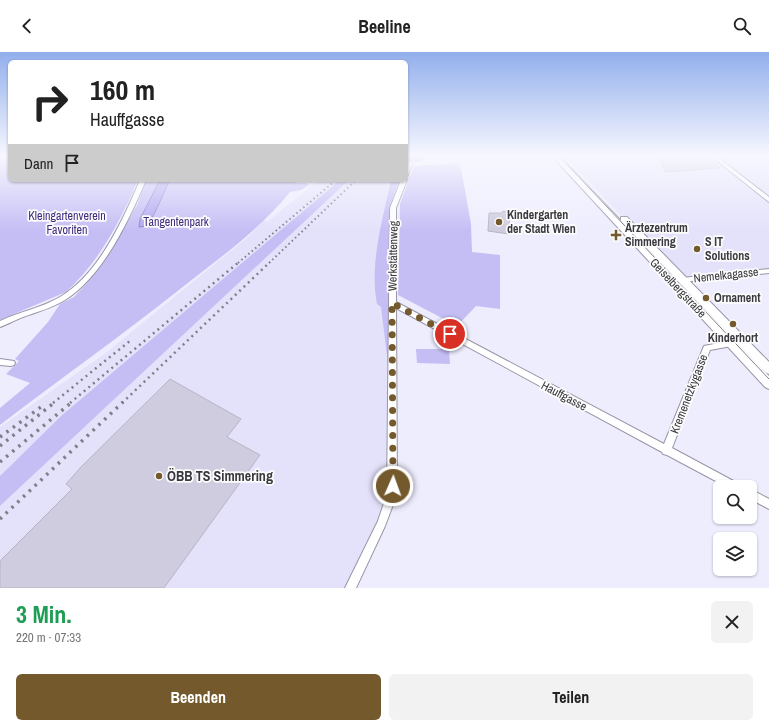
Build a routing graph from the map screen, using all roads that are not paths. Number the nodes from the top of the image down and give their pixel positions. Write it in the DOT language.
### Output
graph roads {
  1 [pos="579,181"];
  2 [pos="589,181"];
  3 [pos="745,181"];
  4 [pos="142,182"];
  5 [pos="403,182"];
  6 [pos="769,200"];
  7 [pos="769,271"];
  8 [pos="682,280"];
  9 [pos="392,303"];
  10 [pos="0,324"];
  11 [pos="742,341"];
  12 [pos="731,343"];
  13 [pos="0,362"];
  14 [pos="11,363"];
  15 [pos="769,369"];
  16 [pos="769,384"];
  17 [pos="666,451"];
  18 [pos="722,480"];
  19 [pos="757,498"];
  20 [pos="769,504"];
  21 [pos="350,588"];
  1 -- 12 [label="main road, Geiselbergstraße"];
  2 -- 8 [label="main road, Geiselbergstraße"];
  3 -- 6 [label="street"];
  4 -- 10 [label="street"];
  5 -- 9 [label="street, Werkstättenweg"];
  7 -- 8 [label="street, Nemelkagasse"];
  8 -- 11 [label="main road, Geiselbergstraße"];
  9 -- 17 [label="street, Hauffgasse"];
  9 -- 21 [label="street, Werkstättenweg"];
  11 -- 12 [label="street, Kremenetzkygasse"];
  11 -- 15 [label="main road, Geiselbergstraße"];
  12 -- 16 [label="main road, Geiselbergstraße"];
  12 -- 17 [label="street, Kremenetzkygasse"];
  13 -- 14 [label="street"];
  17 -- 18 [label="street, Hauffgasse"];
  19 -- 20 [label="street"];
}
